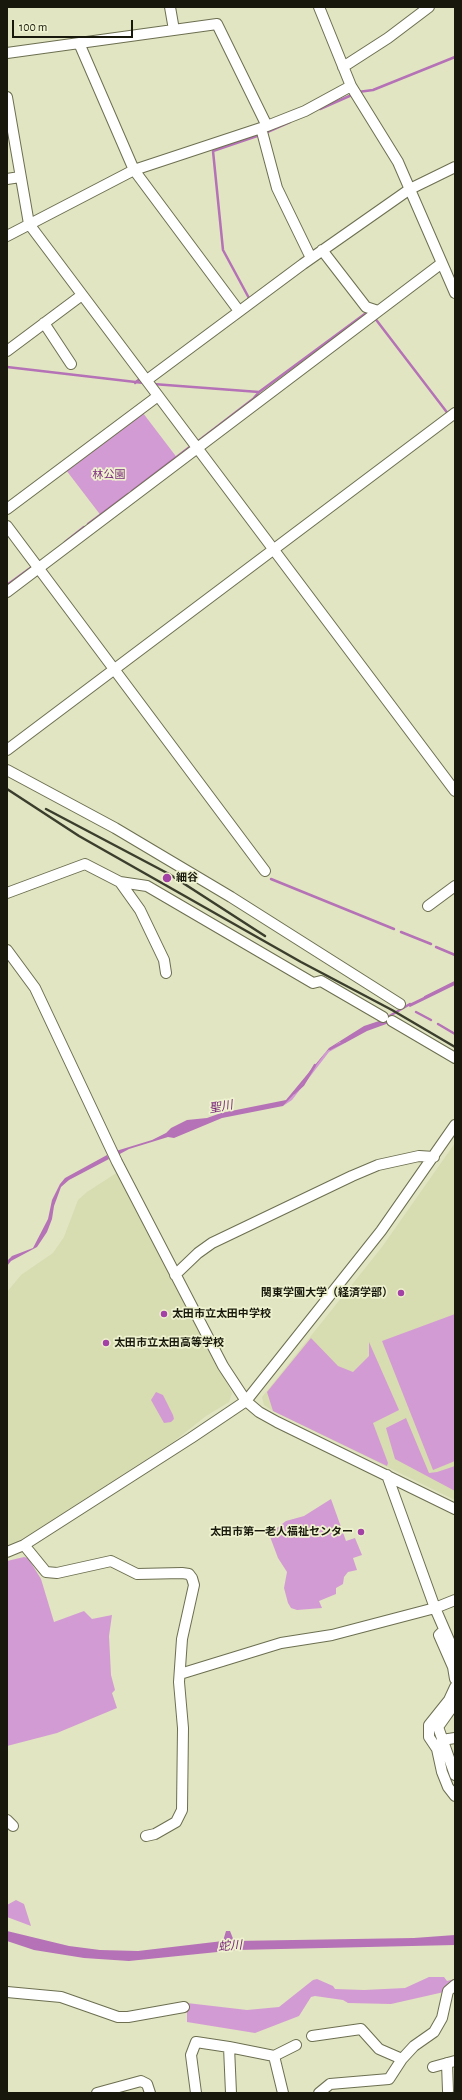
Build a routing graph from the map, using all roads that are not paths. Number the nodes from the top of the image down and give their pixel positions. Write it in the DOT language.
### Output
graph roads {
  1 [pos="170,7"];
  2 [pos="319,7"];
  3 [pos="429,7"];
  4 [pos="174,30"];
  5 [pos="79,43"];
  6 [pos="7,53"];
  7 [pos="343,67"];
  8 [pos="351,86"];
  9 [pos="7,97"];
  10 [pos="264,127"];
  11 [pos="455,167"];
  12 [pos="134,170"];
  13 [pos="20,177"];
  14 [pos="7,179"];
  15 [pos="410,189"];
  16 [pos="29,224"];
  17 [pos="7,236"];
  18 [pos="322,250"];
  19 [pos="311,258"];
  20 [pos="442,264"];
  21 [pos="455,293"];
  22 [pos="82,295"];
  23 [pos="239,311"];
  24 [pos="378,311"];
  25 [pos="44,323"];
  26 [pos="7,351"];
  27 [pos="71,364"];
  28 [pos="147,380"];
  29 [pos="158,396"];
  30 [pos="455,413"];
  31 [pos="197,447"];
  32 [pos="7,509"];
  33 [pos="7,526"];
  34 [pos="274,549"];
  35 [pos="39,568"];
  36 [pos="7,592"];
  37 [pos="114,668"];
  38 [pos="7,750"];
  39 [pos="7,770"];
  40 [pos="455,791"];
  41 [pos="265,871"];
  42 [pos="120,882"];
  43 [pos="455,886"];
  44 [pos="7,893"];
  45 [pos="428,906"];
  46 [pos="7,950"];
  47 [pos="166,973"];
  48 [pos="400,1004"];
  49 [pos="455,1058"];
  50 [pos="455,1125"];
  51 [pos="434,1158"];
  52 [pos="175,1275"];
  53 [pos="246,1401"];
  54 [pos="387,1475"];
  55 [pos="455,1509"];
  56 [pos="24,1545"];
  57 [pos="7,1552"];
  58 [pos="455,1600"];
  59 [pos="435,1608"];
  60 [pos="441,1633"];
  61 [pos="455,1654"];
  62 [pos="180,1674"];
  63 [pos="455,1679"];
  64 [pos="455,1687"];
  65 [pos="455,1703"];
  66 [pos="455,1738"];
  67 [pos="442,1740"];
  68 [pos="455,1775"];
  69 [pos="455,1796"];
  70 [pos="146,1836"];
  71 [pos="455,1985"];
  72 [pos="7,1992"];
  73 [pos="184,2007"];
  74 [pos="312,2036"];
  75 [pos="296,2045"];
  76 [pos="229,2047"];
  77 [pos="274,2056"];
  78 [pos="402,2059"];
  79 [pos="451,2062"];
  80 [pos="433,2067"];
  81 [pos="448,2091"];
  82 [pos="97,2093"];
  83 [pos="150,2093"];
  84 [pos="196,2093"];
  85 [pos="231,2093"];
  86 [pos="283,2093"];
  87 [pos="319,2093"];
  1 -- 4 [label="street"];
  2 -- 7 [label="street"];
  3 -- 7 [label="street"];
  4 -- 5 [label="street"];
  4 -- 10 [label="street"];
  5 -- 6 [label="street"];
  5 -- 12 [label="street"];
  7 -- 8 [label="street"];
  8 -- 10 [label="street"];
  8 -- 15 [label="street"];
  9 -- 13 [label="street"];
  10 -- 12 [label="street"];
  10 -- 19 [label="street"];
  11 -- 15 [label="street"];
  12 -- 16 [label="street"];
  12 -- 23 [label="street"];
  13 -- 14 [label="street"];
  13 -- 16 [label="street"];
  15 -- 18 [label="street"];
  15 -- 20 [label="street"];
  16 -- 17 [label="street"];
  16 -- 22 [label="street"];
  18 -- 19 [label="street"];
  18 -- 24 [label="street"];
  19 -- 23 [label="street"];
  20 -- 21 [label="street"];
  20 -- 24 [label="street"];
  22 -- 25 [label="street"];
  22 -- 28 [label="street"];
  23 -- 28 [label="street"];
  24 -- 31 [label="street"];
  25 -- 26 [label="street"];
  25 -- 27 [label="street"];
  28 -- 29 [label="street"];
  29 -- 31 [label="street"];
  29 -- 32 [label="street"];
  30 -- 34 [label="street"];
  31 -- 34 [label="street"];
  31 -- 35 [label="street"];
  33 -- 35 [label="street"];
  34 -- 37 [label="street"];
  34 -- 40 [label="street"];
  35 -- 36 [label="street"];
  35 -- 37 [label="street"];
  37 -- 38 [label="street"];
  37 -- 41 [label="street"];
  39 -- 48 [label="street"];
  42 -- 44 [label="street"];
  42 -- 47 [label="street"];
  42 -- 49 [label="street"];
  43 -- 45 [label="street"];
  46 -- 52 [label="street"];
  50 -- 51 [label="street"];
  51 -- 52 [label="street"];
  51 -- 53 [label="street"];
  52 -- 53 [label="street"];
  53 -- 54 [label="street"];
  53 -- 56 [label="street"];
  54 -- 55 [label="street"];
  54 -- 59 [label="street"];
  56 -- 57 [label="street"];
  56 -- 62 [label="street"];
  58 -- 59 [label="street"];
  59 -- 61 [label="street"];
  59 -- 62 [label="street"];
  60 -- 63 [label="street"];
  62 -- 70 [label="street"];
  64 -- 69 [label="street"];
  65 -- 67 [label="street"];
  66 -- 67 [label="street"];
  67 -- 68 [label="street"];
  71 -- 78 [label="street"];
  72 -- 73 [label="street"];
  74 -- 78 [label="street"];
  75 -- 77 [label="street"];
  76 -- 77 [label="street"];
  76 -- 84 [label="street"];
  76 -- 85 [label="street"];
  77 -- 86 [label="street"];
  78 -- 87 [label="street"];
  79 -- 80 [label="street"];
  79 -- 81 [label="street"];
  82 -- 83 [label="street"];
}
